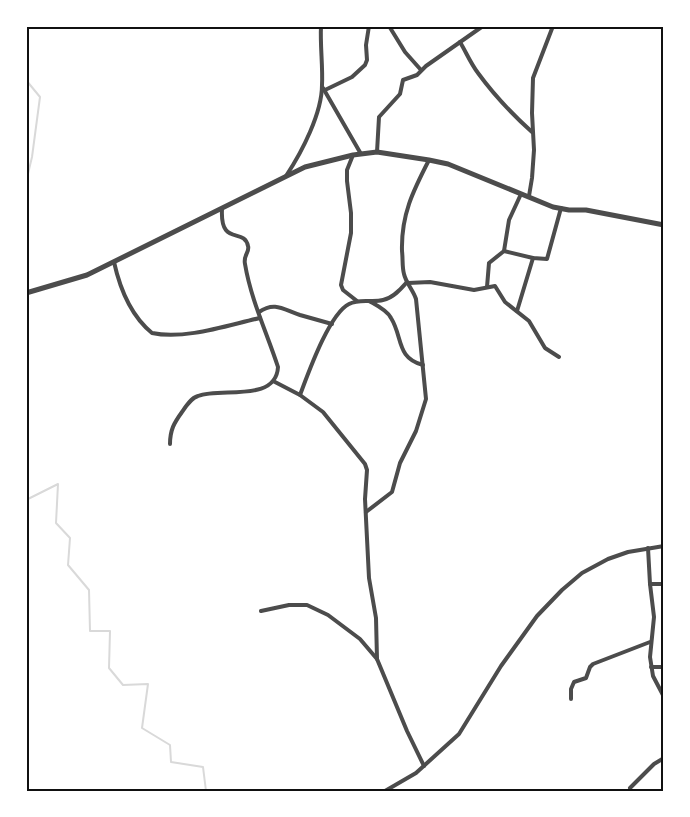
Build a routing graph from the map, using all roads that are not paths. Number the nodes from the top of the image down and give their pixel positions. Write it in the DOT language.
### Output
graph roads {
  1 [pos="321,26"];
  2 [pos="369,26"];
  3 [pos="389,26"];
  4 [pos="483,26"];
  5 [pos="554,26"];
  6 [pos="460,42"];
  7 [pos="422,70"];
  8 [pos="323,88"];
  9 [pos="532,132"];
  10 [pos="376,152"];
  11 [pos="361,154"];
  12 [pos="352,155"];
  13 [pos="429,160"];
  14 [pos="286,176"];
  15 [pos="521,194"];
  16 [pos="529,196"];
  17 [pos="561,208"];
  18 [pos="222,209"];
  19 [pos="664,225"];
  20 [pos="504,250"];
  21 [pos="533,258"];
  22 [pos="114,262"];
  23 [pos="407,282"];
  24 [pos="487,287"];
  25 [pos="26,293"];
  26 [pos="367,300"];
  27 [pos="357,302"];
  28 [pos="517,311"];
  29 [pos="259,312"];
  30 [pos="260,318"];
  31 [pos="332,324"];
  32 [pos="559,357"];
  33 [pos="423,364"];
  34 [pos="275,382"];
  35 [pos="300,395"];
  36 [pos="170,444"];
  37 [pos="366,512"];
  38 [pos="664,546"];
  39 [pos="648,548"];
  40 [pos="650,584"];
  41 [pos="664,584"];
  42 [pos="260,611"];
  43 [pos="650,642"];
  44 [pos="377,659"];
  45 [pos="664,666"];
  46 [pos="651,667"];
  47 [pos="664,698"];
  48 [pos="571,699"];
  49 [pos="664,758"];
  50 [pos="424,766"];
  51 [pos="630,788"];
  52 [pos="385,791"];
  1 -- 8 [label="street"];
  2 -- 8 [label="street"];
  3 -- 7 [label="street"];
  4 -- 6 [label="street"];
  5 -- 9 [label="street"];
  6 -- 7 [label="street"];
  6 -- 9 [label="street"];
  7 -- 10 [label="street"];
  8 -- 11 [label="street"];
  8 -- 14 [label="street"];
  9 -- 16 [label="street"];
  10 -- 11 [label="street"];
  10 -- 13 [label="street"];
  11 -- 12 [label="street"];
  12 -- 14 [label="street"];
  12 -- 27 [label="street"];
  13 -- 15 [label="street"];
  13 -- 23 [label="street"];
  14 -- 18 [label="street"];
  15 -- 16 [label="street"];
  15 -- 20 [label="street"];
  16 -- 17 [label="street"];
  17 -- 19 [label="street"];
  17 -- 21 [label="street"];
  18 -- 22 [label="street"];
  18 -- 29 [label="street"];
  20 -- 21 [label="street"];
  20 -- 24 [label="street"];
  21 -- 28 [label="street"];
  22 -- 25 [label="street"];
  22 -- 30 [label="street"];
  23 -- 24 [label="street"];
  23 -- 26 [label="street"];
  23 -- 33 [label="street"];
  24 -- 28 [label="street"];
  26 -- 27 [label="street"];
  26 -- 33 [label="street"];
  27 -- 31 [label="street"];
  28 -- 32 [label="street"];
  29 -- 30 [label="street"];
  29 -- 31 [label="street"];
  30 -- 34 [label="street"];
  31 -- 35 [label="street"];
  33 -- 37 [label="street"];
  34 -- 35 [label="street"];
  34 -- 36 [label="street"];
  35 -- 37 [label="street"];
  37 -- 44 [label="street"];
  38 -- 39 [label="street"];
  39 -- 40 [label="street"];
  39 -- 50 [label="street"];
  40 -- 41 [label="street"];
  40 -- 43 [label="street"];
  42 -- 44 [label="street"];
  43 -- 46 [label="street"];
  43 -- 48 [label="street"];
  44 -- 50 [label="street"];
  45 -- 46 [label="street"];
  46 -- 47 [label="street"];
  49 -- 51 [label="street"];
  50 -- 52 [label="street"];
}
